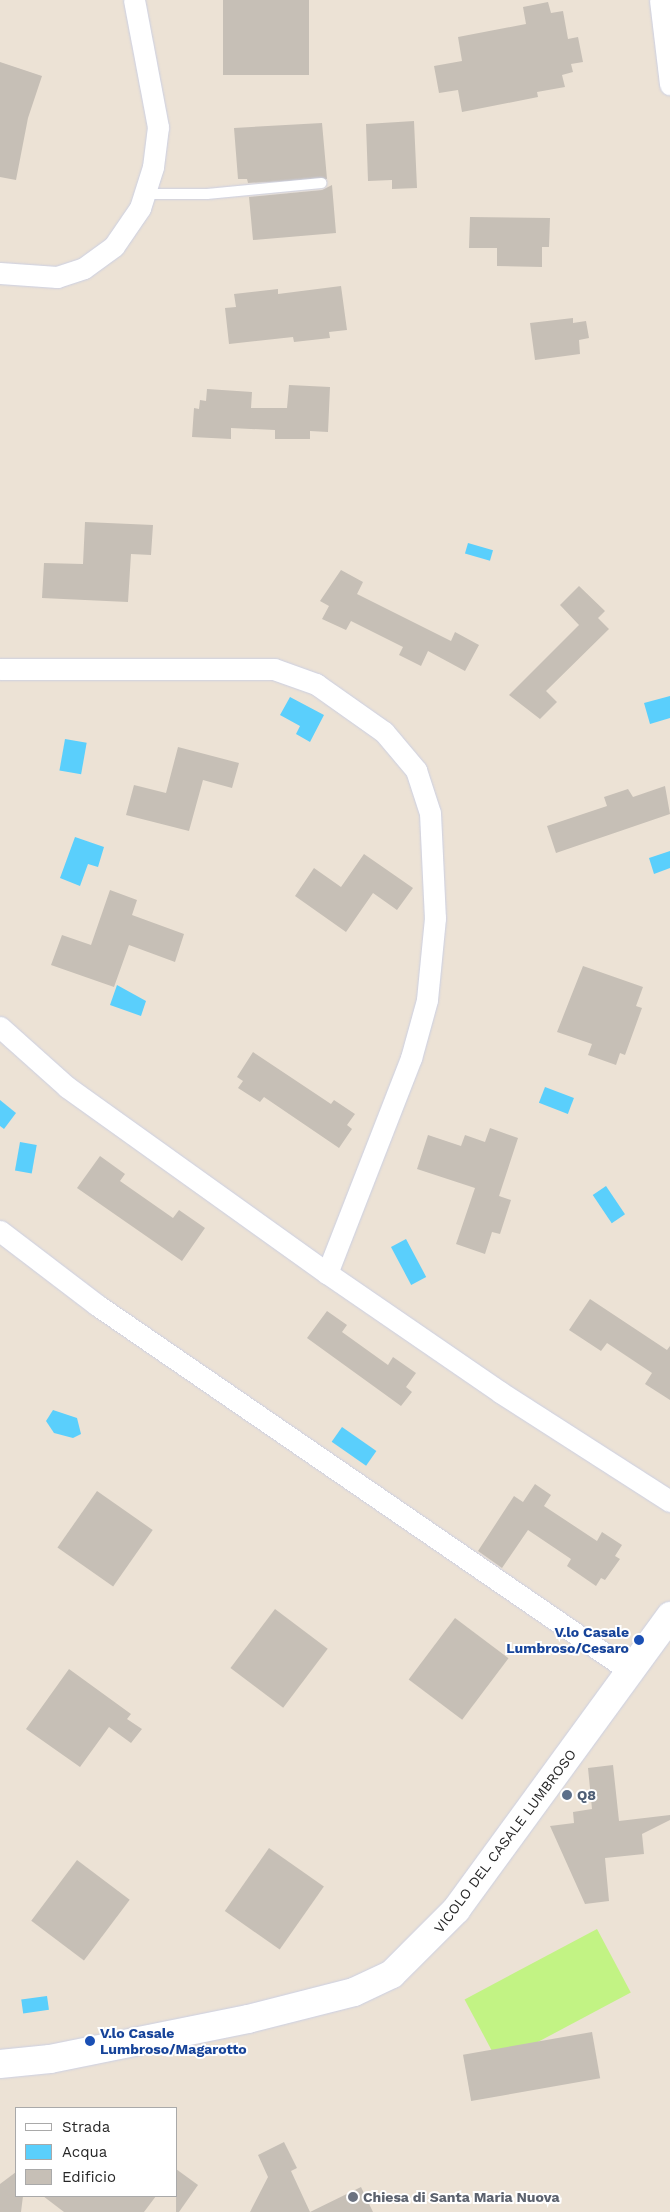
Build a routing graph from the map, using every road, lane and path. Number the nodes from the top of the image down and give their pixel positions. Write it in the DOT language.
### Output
graph roads {
  1 [pos="134,0"];
  2 [pos="660,0"];
  3 [pos="670,84"];
  4 [pos="321,183"];
  5 [pos="146,194"];
  6 [pos="0,273"];
  7 [pos="0,669"];
  8 [pos="0,1027"];
  9 [pos="0,1231"];
  10 [pos="326,1274"];
  11 [pos="670,1501"];
  12 [pos="670,1616"];
  13 [pos="630,1671"];
  14 [pos="0,2064"];
  1 -- 5 [label="street"];
  2 -- 3 [label="street"];
  4 -- 5 [label="lane"];
  5 -- 6 [label="street"];
  7 -- 10 [label="street"];
  8 -- 10 [label="street"];
  9 -- 13 [label="street"];
  10 -- 11 [label="street"];
  12 -- 13 [label="street, VICOLO DEL CASALE LUMBROSO"];
  13 -- 14 [label="street, VICOLO DEL CASALE LUMBROSO"];
}
